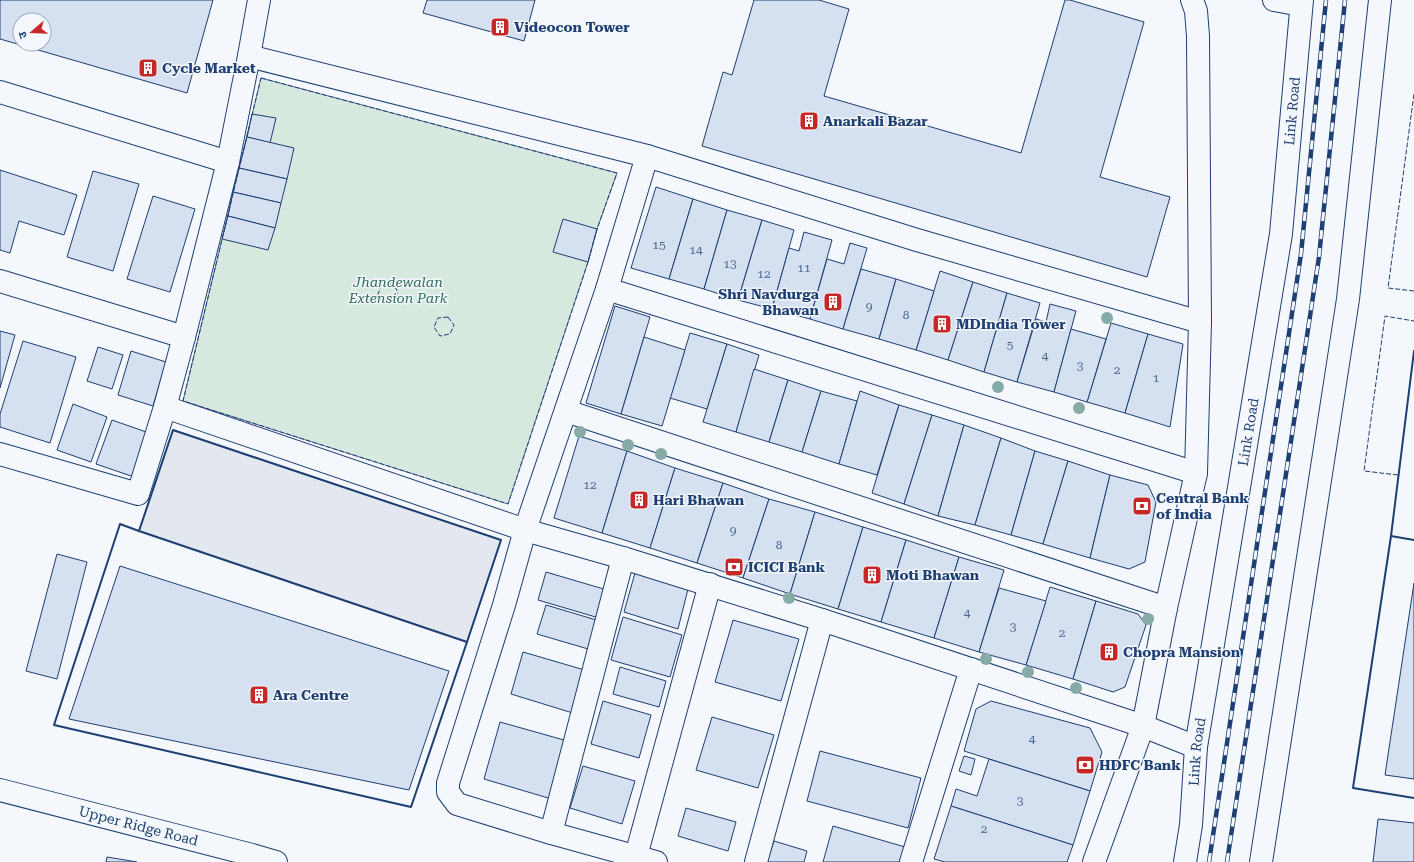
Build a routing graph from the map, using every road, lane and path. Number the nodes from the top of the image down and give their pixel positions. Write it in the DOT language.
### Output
graph roads {
  1 [pos="259,0"];
  2 [pos="1192,0"];
  3 [pos="1274,0"];
  4 [pos="1380,0"];
  5 [pos="1301,2"];
  6 [pos="249,56"];
  7 [pos="0,92"];
  8 [pos="647,156"];
  9 [pos="228,162"];
  10 [pos="0,281"];
  11 [pos="607,289"];
  12 [pos="1200,322"];
  13 [pos="184,337"];
  14 [pos="166,407"];
  15 [pos="566,411"];
  16 [pos="0,454"];
  17 [pos="1196,473"];
  18 [pos="525,530"];
  19 [pos="623,558"];
  20 [pos="710,584"];
  21 [pos="1166,608"];
  22 [pos="822,620"];
  23 [pos="971,669"];
  24 [pos="1143,726"];
  25 [pos="1196,747"];
  26 [pos="0,790"];
  27 [pos="551,833"];
  28 [pos="646,859"];
  29 [pos="276,862"];
  30 [pos="756,862"];
  31 [pos="910,862"];
  32 [pos="1094,862"];
  33 [pos="1185,862"];
  34 [pos="1262,862"];
  1 -- 6 [label="street"];
  2 -- 12 [label="street"];
  3 -- 5 [label="street"];
  4 -- 34 [label="street"];
  5 -- 25 [label="street, Link Road"];
  6 -- 8 [label="street"];
  6 -- 9 [label="street"];
  7 -- 9 [label="street"];
  8 -- 11 [label="street"];
  8 -- 12 [label="street"];
  9 -- 13 [label="street"];
  10 -- 13 [label="street"];
  11 -- 15 [label="street"];
  11 -- 17 [label="street"];
  12 -- 17 [label="street"];
  13 -- 14 [label="street"];
  14 -- 16 [label="street"];
  14 -- 18 [label="street"];
  15 -- 18 [label="street"];
  15 -- 21 [label="street"];
  17 -- 21 [label="street"];
  18 -- 19 [label="street"];
  18 -- 27 [label="street"];
  19 -- 20 [label="street"];
  19 -- 27 [label="street"];
  20 -- 22 [label="street"];
  20 -- 28 [label="street"];
  21 -- 24 [label="street"];
  22 -- 23 [label="street"];
  22 -- 30 [label="street"];
  23 -- 24 [label="street"];
  23 -- 31 [label="street"];
  24 -- 25 [label="street"];
  24 -- 32 [label="street"];
  25 -- 33 [label="street, Link Road"];
  26 -- 29 [label="street, Upper Ridge Road"];
  27 -- 28 [label="street"];
}
